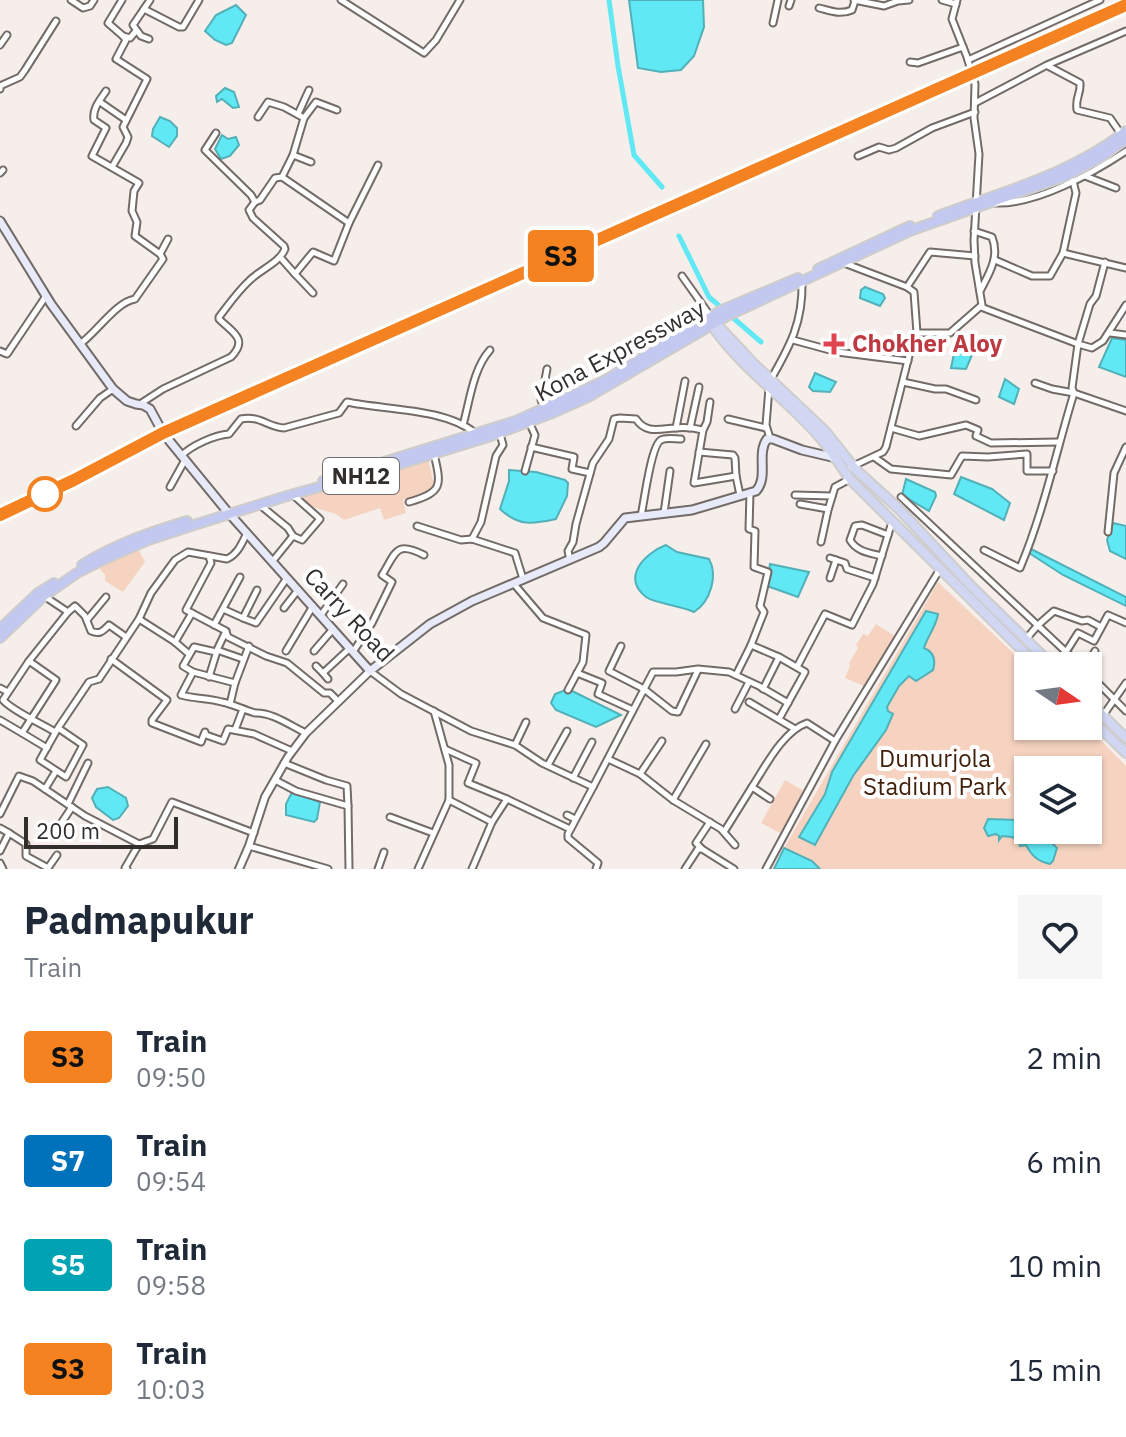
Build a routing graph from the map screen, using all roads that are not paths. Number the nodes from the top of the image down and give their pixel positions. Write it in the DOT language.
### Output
graph roads {
  1 [pos="71,0"];
  2 [pos="94,0"];
  3 [pos="122,0"];
  4 [pos="150,0"];
  5 [pos="199,0"];
  6 [pos="341,0"];
  7 [pos="460,0"];
  8 [pos="778,0"];
  9 [pos="909,0"];
  10 [pos="942,0"];
  11 [pos="1100,0"];
  12 [pos="855,1"];
  13 [pos="956,2"];
  14 [pos="351,3"];
  15 [pos="819,8"];
  16 [pos="144,9"];
  17 [pos="56,21"];
  18 [pos="773,23"];
  19 [pos="136,31"];
  20 [pos="1126,31"];
  21 [pos="7,35"];
  22 [pos="123,36"];
  23 [pos="149,39"];
  24 [pos="0,45"];
  25 [pos="963,47"];
  26 [pos="968,60"];
  27 [pos="910,62"];
  28 [pos="1047,65"];
  29 [pos="0,87"];
  30 [pos="309,90"];
  31 [pos="106,91"];
  32 [pos="100,102"];
  33 [pos="975,103"];
  34 [pos="337,110"];
  35 [pos="975,112"];
  36 [pos="301,116"];
  37 [pos="258,117"];
  38 [pos="126,120"];
  39 [pos="216,133"];
  40 [pos="1125,135"];
  41 [pos="1126,151"];
  42 [pos="293,155"];
  43 [pos="1119,155"];
  44 [pos="858,156"];
  45 [pos="1126,159"];
  46 [pos="311,162"];
  47 [pos="378,165"];
  48 [pos="112,167"];
  49 [pos="1085,176"];
  50 [pos="282,177"];
  51 [pos="1073,181"];
  52 [pos="1116,188"];
  53 [pos="255,202"];
  54 [pos="990,202"];
  55 [pos="976,205"];
  56 [pos="0,221"];
  57 [pos="349,223"];
  58 [pos="974,231"];
  59 [pos="168,239"];
  60 [pos="1063,253"];
  61 [pos="160,254"];
  62 [pos="975,256"];
  63 [pos="280,257"];
  64 [pos="995,260"];
  65 [pos="1105,262"];
  66 [pos="844,263"];
  67 [pos="1126,268"];
  68 [pos="295,274"];
  69 [pos="682,276"];
  70 [pos="802,282"];
  71 [pos="907,287"];
  72 [pos="980,292"];
  73 [pos="313,293"];
  74 [pos="46,296"];
  75 [pos="1126,305"];
  76 [pos="738,307"];
  77 [pos="981,307"];
  78 [pos="710,319"];
  79 [pos="917,333"];
  80 [pos="1109,333"];
  81 [pos="1126,335"];
  82 [pos="793,340"];
  83 [pos="80,344"];
  84 [pos="1078,344"];
  85 [pos="490,350"];
  86 [pos="0,351"];
  87 [pos="908,361"];
  88 [pos="547,369"];
  89 [pos="685,381"];
  90 [pos="903,382"];
  91 [pos="1035,383"];
  92 [pos="770,384"];
  93 [pos="699,387"];
  94 [pos="113,389"];
  95 [pos="1074,393"];
  96 [pos="976,400"];
  97 [pos="710,402"];
  98 [pos="139,405"];
  99 [pos="544,408"];
  100 [pos="1126,411"];
  101 [pos="728,419"];
  102 [pos="529,422"];
  103 [pos="463,425"];
  104 [pos="76,426"];
  105 [pos="676,428"];
  106 [pos="690,428"];
  107 [pos="766,428"];
  108 [pos="891,428"];
  109 [pos="703,430"];
  110 [pos="500,433"];
  111 [pos="476,434"];
  112 [pos="770,438"];
  113 [pos="681,439"];
  114 [pos="1059,442"];
  115 [pos="531,447"];
  116 [pos="1126,447"];
  117 [pos="699,452"];
  118 [pos="434,454"];
  119 [pos="874,457"];
  120 [pos="183,458"];
  121 [pos="836,458"];
  122 [pos="853,466"];
  123 [pos="843,470"];
  124 [pos="525,471"];
  125 [pos="670,471"];
  126 [pos="1053,471"];
  127 [pos="590,473"];
  128 [pos="736,476"];
  129 [pos="850,479"];
  130 [pos="170,487"];
  131 [pos="750,493"];
  132 [pos="293,495"];
  133 [pos="795,495"];
  134 [pos="740,496"];
  135 [pos="832,496"];
  136 [pos="901,497"];
  137 [pos="409,502"];
  138 [pos="259,504"];
  139 [pos="800,504"];
  140 [pos="828,509"];
  141 [pos="227,512"];
  142 [pos="664,513"];
  143 [pos="641,516"];
  144 [pos="892,522"];
  145 [pos="417,526"];
  146 [pos="1108,532"];
  147 [pos="247,533"];
  148 [pos="888,535"];
  149 [pos="293,536"];
  150 [pos="472,539"];
  151 [pos="821,542"];
  152 [pos="984,550"];
  153 [pos="424,555"];
  154 [pos="208,556"];
  155 [pos="882,556"];
  156 [pos="570,560"];
  157 [pos="272,562"];
  158 [pos="940,569"];
  159 [pos="240,577"];
  160 [pos="287,578"];
  161 [pos="830,578"];
  162 [pos="875,578"];
  163 [pos="523,579"];
  164 [pos="513,583"];
  165 [pos="343,584"];
  166 [pos="257,590"];
  167 [pos="298,590"];
  168 [pos="44,596"];
  169 [pos="106,597"];
  170 [pos="313,606"];
  171 [pos="284,608"];
  172 [pos="223,609"];
  173 [pos="68,612"];
  174 [pos="192,613"];
  175 [pos="321,615"];
  176 [pos="243,618"];
  177 [pos="139,619"];
  178 [pos="87,620"];
  179 [pos="1126,623"];
  180 [pos="214,625"];
  181 [pos="1038,625"];
  182 [pos="1101,627"];
  183 [pos="0,629"];
  184 [pos="333,629"];
  185 [pos="226,631"];
  186 [pos="126,637"];
  187 [pos="0,638"];
  188 [pos="1025,639"];
  189 [pos="175,642"];
  190 [pos="751,645"];
  191 [pos="249,646"];
  192 [pos="621,646"];
  193 [pos="352,650"];
  194 [pos="217,651"];
  195 [pos="286,651"];
  196 [pos="314,651"];
  197 [pos="1024,652"];
  198 [pos="1038,652"];
  199 [pos="1066,652"];
  200 [pos="189,654"];
  201 [pos="779,657"];
  202 [pos="111,659"];
  203 [pos="243,659"];
  204 [pos="29,661"];
  205 [pos="316,666"];
  206 [pos="797,667"];
  207 [pos="698,669"];
  208 [pos="370,671"];
  209 [pos="193,672"];
  210 [pos="323,673"];
  211 [pos="577,673"];
  212 [pos="736,675"];
  213 [pos="209,677"];
  214 [pos="328,679"];
  215 [pos="749,682"];
  216 [pos="235,683"];
  217 [pos="1126,683"];
  218 [pos="0,688"];
  219 [pos="644,689"];
  220 [pos="763,689"];
  221 [pos="1102,689"];
  222 [pos="568,690"];
  223 [pos="8,692"];
  224 [pos="1115,699"];
  225 [pos="338,701"];
  226 [pos="749,702"];
  227 [pos="2,703"];
  228 [pos="788,703"];
  229 [pos="230,704"];
  230 [pos="243,709"];
  231 [pos="735,709"];
  232 [pos="633,710"];
  233 [pos="434,711"];
  234 [pos="1126,711"];
  235 [pos="1104,716"];
  236 [pos="32,718"];
  237 [pos="1102,718"];
  238 [pos="779,719"];
  239 [pos="0,720"];
  240 [pos="526,722"];
  241 [pos="795,729"];
  242 [pos="1102,729"];
  243 [pos="57,730"];
  244 [pos="235,730"];
  245 [pos="567,731"];
  246 [pos="22,733"];
  247 [pos="306,733"];
  248 [pos="1126,738"];
  249 [pos="662,741"];
  250 [pos="835,741"];
  251 [pos="592,742"];
  252 [pos="706,744"];
  253 [pos="515,745"];
  254 [pos="47,748"];
  255 [pos="444,749"];
  256 [pos="292,751"];
  257 [pos="1126,753"];
  258 [pos="608,759"];
  259 [pos="88,763"];
  260 [pos="284,763"];
  261 [pos="548,765"];
  262 [pos="56,771"];
  263 [pos="640,774"];
  264 [pos="573,778"];
  265 [pos="275,780"];
  266 [pos="593,787"];
  267 [pos="752,787"];
  268 [pos="45,789"];
  269 [pos="507,799"];
  270 [pos="770,799"];
  271 [pos="449,800"];
  272 [pos="673,800"];
  273 [pos="70,806"];
  274 [pos="348,806"];
  275 [pos="0,814"];
  276 [pos="567,815"];
  277 [pos="390,817"];
  278 [pos="575,819"];
  279 [pos="492,822"];
  280 [pos="710,822"];
  281 [pos="0,828"];
  282 [pos="570,829"];
  283 [pos="724,832"];
  284 [pos="9,833"];
  285 [pos="254,833"];
  286 [pos="433,833"];
  287 [pos="54,834"];
  288 [pos="139,844"];
  289 [pos="735,845"];
  290 [pos="249,846"];
  291 [pos="702,849"];
  292 [pos="0,851"];
  293 [pos="384,852"];
  294 [pos="57,855"];
  295 [pos="0,863"];
  296 [pos="3,869"];
  297 [pos="126,869"];
  298 [pos="239,869"];
  299 [pos="325,869"];
  300 [pos="349,869"];
  301 [pos="378,869"];
  302 [pos="418,869"];
  303 [pos="472,869"];
  304 [pos="596,869"];
  305 [pos="685,869"];
  306 [pos="734,869"];
  307 [pos="766,869"];
  1 -- 2 [label="street"];
  3 -- 22 [label="street"];
  4 -- 16 [label="street"];
  5 -- 16 [label="street"];
  6 -- 14 [label="street"];
  7 -- 14 [label="street"];
  8 -- 18 [label="street"];
  9 -- 12 [label="street"];
  10 -- 13 [label="street"];
  11 -- 26 [label="street"];
  12 -- 15 [label="street"];
  13 -- 25 [label="street"];
  16 -- 19 [label="street"];
  17 -- 29 [label="street"];
  19 -- 22 [label="street"];
  19 -- 23 [label="street"];
  20 -- 28 [label="street"];
  21 -- 24 [label="street"];
  22 -- 38 [label="street"];
  25 -- 26 [label="street"];
  25 -- 27 [label="street"];
  26 -- 33 [label="street"];
  28 -- 33 [label="street"];
  28 -- 40 [label="street"];
  30 -- 36 [label="street"];
  31 -- 32 [label="street"];
  32 -- 38 [label="street"];
  32 -- 48 [label="street"];
  33 -- 35 [label="street"];
  34 -- 36 [label="street"];
  35 -- 44 [label="street"];
  35 -- 55 [label="street"];
  36 -- 37 [label="street"];
  36 -- 42 [label="street"];
  38 -- 48 [label="street"];
  39 -- 53 [label="street"];
  40 -- 54 [label="highway, Kona Expressway / NH12"];
  40 -- 55 [label="highway, Kona Expressway / NH12"];
  41 -- 43 [label="street"];
  42 -- 46 [label="street"];
  42 -- 50 [label="street"];
  43 -- 45 [label="street"];
  43 -- 49 [label="street"];
  47 -- 57 [label="street"];
  48 -- 61 [label="street"];
  49 -- 51 [label="street"];
  49 -- 52 [label="street"];
  50 -- 53 [label="street"];
  50 -- 57 [label="street"];
  51 -- 54 [label="street"];
  51 -- 60 [label="street"];
  53 -- 63 [label="street"];
  54 -- 55 [label="highway, Kona Expressway / NH12"];
  55 -- 58 [label="street"];
  55 -- 66 [label="highway, Kona Expressway / NH12"];
  55 -- 76 [label="highway, Kona Expressway / NH12"];
  56 -- 74 [label="main road, Carry Road"];
  57 -- 68 [label="street"];
  58 -- 62 [label="street"];
  58 -- 64 [label="street"];
  59 -- 61 [label="street"];
  60 -- 64 [label="street"];
  60 -- 65 [label="street"];
  61 -- 83 [label="street"];
  62 -- 71 [label="street"];
  62 -- 72 [label="street"];
  63 -- 68 [label="street"];
  63 -- 98 [label="street"];
  64 -- 72 [label="street"];
  65 -- 67 [label="street"];
  65 -- 84 [label="street"];
  66 -- 70 [label="highway, Kona Expressway / NH12"];
  66 -- 71 [label="street"];
  68 -- 73 [label="street"];
  69 -- 78 [label="street"];
  70 -- 76 [label="highway, Kona Expressway / NH12"];
  70 -- 82 [label="street"];
  71 -- 79 [label="street"];
  72 -- 77 [label="street"];
  74 -- 83 [label="main road, Carry Road"];
  74 -- 86 [label="street"];
  75 -- 80 [label="street"];
  76 -- 78 [label="highway, Kona Expressway / NH12"];
  77 -- 79 [label="street"];
  77 -- 84 [label="street"];
  78 -- 92 [label="main road"];
  78 -- 99 [label="highway, Kona Expressway / NH12"];
  78 -- 102 [label="highway, Kona Expressway / NH12"];
  79 -- 87 [label="street"];
  80 -- 81 [label="street"];
  80 -- 84 [label="street"];
  82 -- 87 [label="street"];
  82 -- 92 [label="street"];
  83 -- 94 [label="main road, Carry Road"];
  84 -- 95 [label="street"];
  85 -- 103 [label="street"];
  87 -- 90 [label="street"];
  88 -- 99 [label="street"];
  89 -- 105 [label="street"];
  90 -- 96 [label="street"];
  90 -- 108 [label="street"];
  91 -- 95 [label="street"];
  92 -- 107 [label="street"];
  92 -- 121 [label="main road"];
  92 -- 122 [label="main road"];
  93 -- 106 [label="street"];
  94 -- 98 [label="main road, Carry Road"];
  94 -- 104 [label="street"];
  95 -- 100 [label="street"];
  95 -- 114 [label="street"];
  97 -- 109 [label="street"];
  98 -- 120 [label="main road, Carry Road"];
  99 -- 111 [label="highway, Kona Expressway / NH12"];
  101 -- 107 [label="street"];
  102 -- 110 [label="highway, Kona Expressway / NH12"];
  102 -- 115 [label="street"];
  103 -- 111 [label="street"];
  103 -- 120 [label="street"];
  105 -- 106 [label="street"];
  105 -- 127 [label="street"];
  106 -- 109 [label="street"];
  107 -- 112 [label="street"];
  108 -- 114 [label="street"];
  108 -- 119 [label="street"];
  109 -- 117 [label="street"];
  110 -- 118 [label="highway, Kona Expressway / NH12"];
  110 -- 150 [label="street"];
  111 -- 141 [label="highway, Kona Expressway / NH12"];
  112 -- 121 [label="main road"];
  112 -- 131 [label="main road"];
  113 -- 143 [label="street"];
  114 -- 126 [label="street"];
  115 -- 124 [label="street"];
  115 -- 127 [label="street"];
  116 -- 146 [label="street"];
  117 -- 128 [label="street"];
  117 -- 128 [label="street"];
  118 -- 132 [label="highway, Kona Expressway / NH12"];
  118 -- 137 [label="street"];
  119 -- 122 [label="street"];
  119 -- 126 [label="street"];
  120 -- 130 [label="street"];
  120 -- 141 [label="main road, Carry Road"];
  121 -- 123 [label="main road"];
  122 -- 123 [label="street"];
  122 -- 188 [label="main road"];
  123 -- 129 [label="main road"];
  125 -- 142 [label="street"];
  126 -- 152 [label="street"];
  127 -- 156 [label="street"];
  128 -- 134 [label="street"];
  129 -- 135 [label="street"];
  129 -- 144 [label="main road"];
  131 -- 134 [label="main road"];
  131 -- 190 [label="street"];
  132 -- 138 [label="highway, Kona Expressway / NH12"];
  132 -- 149 [label="street"];
  133 -- 135 [label="street"];
  134 -- 142 [label="main road"];
  135 -- 140 [label="street"];
  136 -- 181 [label="street"];
  138 -- 141 [label="highway, Kona Expressway / NH12"];
  138 -- 149 [label="street"];
  139 -- 140 [label="street"];
  140 -- 151 [label="street"];
  141 -- 147 [label="main road, Carry Road"];
  141 -- 168 [label="highway, Kona Expressway / NH12"];
  141 -- 183 [label="highway, Kona Expressway / NH12"];
  142 -- 143 [label="main road"];
  143 -- 156 [label="main road"];
  144 -- 148 [label="street"];
  144 -- 158 [label="main road"];
  145 -- 150 [label="street"];
  147 -- 154 [label="street"];
  147 -- 157 [label="main road, Carry Road"];
  148 -- 155 [label="street"];
  148 -- 155 [label="street"];
  149 -- 157 [label="street"];
  150 -- 163 [label="street"];
  153 -- 193 [label="street"];
  154 -- 174 [label="street"];
  154 -- 177 [label="street"];
  155 -- 162 [label="street"];
  156 -- 163 [label="main road"];
  157 -- 160 [label="main road, Carry Road"];
  158 -- 197 [label="main road"];
  158 -- 250 [label="street"];
  159 -- 172 [label="street"];
  160 -- 167 [label="main road, Carry Road"];
  160 -- 176 [label="street"];
  161 -- 162 [label="street"];
  162 -- 206 [label="street"];
  163 -- 164 [label="main road"];
  164 -- 208 [label="main road"];
  164 -- 211 [label="street"];
  165 -- 175 [label="street"];
  166 -- 176 [label="street"];
  167 -- 170 [label="main road, Carry Road"];
  167 -- 171 [label="street"];
  168 -- 173 [label="street"];
  168 -- 187 [label="highway, Kona Expressway / NH12"];
  169 -- 178 [label="street"];
  170 -- 175 [label="main road, Carry Road"];
  170 -- 195 [label="street"];
  172 -- 176 [label="street"];
  172 -- 180 [label="street"];
  173 -- 178 [label="street"];
  173 -- 204 [label="street"];
  174 -- 180 [label="street"];
  174 -- 189 [label="street"];
  175 -- 184 [label="main road, Carry Road"];
  177 -- 186 [label="street"];
  177 -- 189 [label="street"];
  178 -- 186 [label="street"];
  179 -- 182 [label="street"];
  180 -- 185 [label="street"];
  181 -- 182 [label="street"];
  181 -- 188 [label="street"];
  181 -- 199 [label="street"];
  182 -- 199 [label="street"];
  184 -- 193 [label="main road, Carry Road"];
  184 -- 196 [label="street"];
  185 -- 191 [label="street"];
  185 -- 194 [label="street"];
  186 -- 202 [label="street"];
  188 -- 198 [label="main road"];
  189 -- 200 [label="street"];
  190 -- 201 [label="street"];
  190 -- 212 [label="street"];
  191 -- 203 [label="street"];
  191 -- 225 [label="street"];
  192 -- 219 [label="street"];
  193 -- 208 [label="main road, Carry Road"];
  193 -- 210 [label="street"];
  194 -- 200 [label="street"];
  194 -- 203 [label="street"];
  194 -- 213 [label="street"];
  200 -- 209 [label="street"];
  201 -- 206 [label="street"];
  201 -- 220 [label="street"];
  202 -- 243 [label="street"];
  202 -- 244 [label="street"];
  203 -- 216 [label="street"];
  204 -- 223 [label="street"];
  204 -- 236 [label="street"];
  205 -- 210 [label="street"];
  206 -- 228 [label="street"];
  207 -- 212 [label="street"];
  207 -- 219 [label="street"];
  207 -- 219 [label="street"];
  208 -- 225 [label="street"];
  208 -- 233 [label="street, Carry Road"];
  209 -- 213 [label="street"];
  209 -- 229 [label="street"];
  210 -- 214 [label="street"];
  211 -- 222 [label="street"];
  211 -- 232 [label="street"];
  212 -- 215 [label="street"];
  213 -- 216 [label="street"];
  215 -- 220 [label="street"];
  215 -- 231 [label="street"];
  216 -- 229 [label="street"];
  217 -- 224 [label="street"];
  218 -- 223 [label="street"];
  219 -- 232 [label="street"];
  220 -- 228 [label="street"];
  221 -- 224 [label="street"];
  223 -- 227 [label="street"];
  224 -- 234 [label="street"];
  224 -- 235 [label="street"];
  225 -- 247 [label="street"];
  226 -- 238 [label="street"];
  227 -- 236 [label="street"];
  228 -- 238 [label="street"];
  229 -- 230 [label="street"];
  230 -- 244 [label="street"];
  230 -- 247 [label="street"];
  232 -- 258 [label="street"];
  233 -- 253 [label="street, Carry Road"];
  233 -- 255 [label="street"];
  235 -- 237 [label="street"];
  235 -- 248 [label="main road"];
  236 -- 243 [label="street"];
  236 -- 246 [label="street"];
  238 -- 241 [label="street"];
  239 -- 246 [label="street"];
  240 -- 253 [label="street"];
  241 -- 250 [label="street"];
  241 -- 267 [label="street"];
  242 -- 257 [label="main road"];
  243 -- 254 [label="street"];
  243 -- 262 [label="street"];
  244 -- 256 [label="street"];
  245 -- 261 [label="street"];
  246 -- 254 [label="street"];
  247 -- 256 [label="street"];
  249 -- 263 [label="street"];
  250 -- 307 [label="street"];
  251 -- 264 [label="street"];
  252 -- 272 [label="street"];
  253 -- 261 [label="street, Carry Road"];
  254 -- 262 [label="street"];
  255 -- 269 [label="street"];
  255 -- 271 [label="street"];
  256 -- 260 [label="street"];
  258 -- 263 [label="street"];
  258 -- 266 [label="street"];
  259 -- 273 [label="street"];
  260 -- 265 [label="street"];
  260 -- 274 [label="street"];
  261 -- 264 [label="street, Carry Road"];
  262 -- 268 [label="street"];
  263 -- 272 [label="street"];
  264 -- 266 [label="street, Carry Road"];
  265 -- 274 [label="street"];
  265 -- 285 [label="street"];
  266 -- 278 [label="street"];
  267 -- 270 [label="street"];
  267 -- 283 [label="street"];
  268 -- 273 [label="street"];
  268 -- 275 [label="street"];
  269 -- 279 [label="street"];
  269 -- 282 [label="street"];
  271 -- 279 [label="street"];
  271 -- 286 [label="street"];
  272 -- 280 [label="street"];
  273 -- 287 [label="street"];
  273 -- 288 [label="street"];
  274 -- 300 [label="street"];
  276 -- 278 [label="street"];
  277 -- 286 [label="street"];
  278 -- 282 [label="street"];
  279 -- 303 [label="street"];
  280 -- 283 [label="street"];
  280 -- 291 [label="street"];
  281 -- 284 [label="street"];
  282 -- 304 [label="street"];
  283 -- 289 [label="street"];
  284 -- 292 [label="street"];
  284 -- 294 [label="street"];
  285 -- 288 [label="street"];
  285 -- 290 [label="street"];
  286 -- 302 [label="street"];
  288 -- 297 [label="street"];
  290 -- 298 [label="street"];
  290 -- 299 [label="street"];
  291 -- 305 [label="street"];
  291 -- 306 [label="street"];
  293 -- 301 [label="street"];
  295 -- 296 [label="street"];
}
